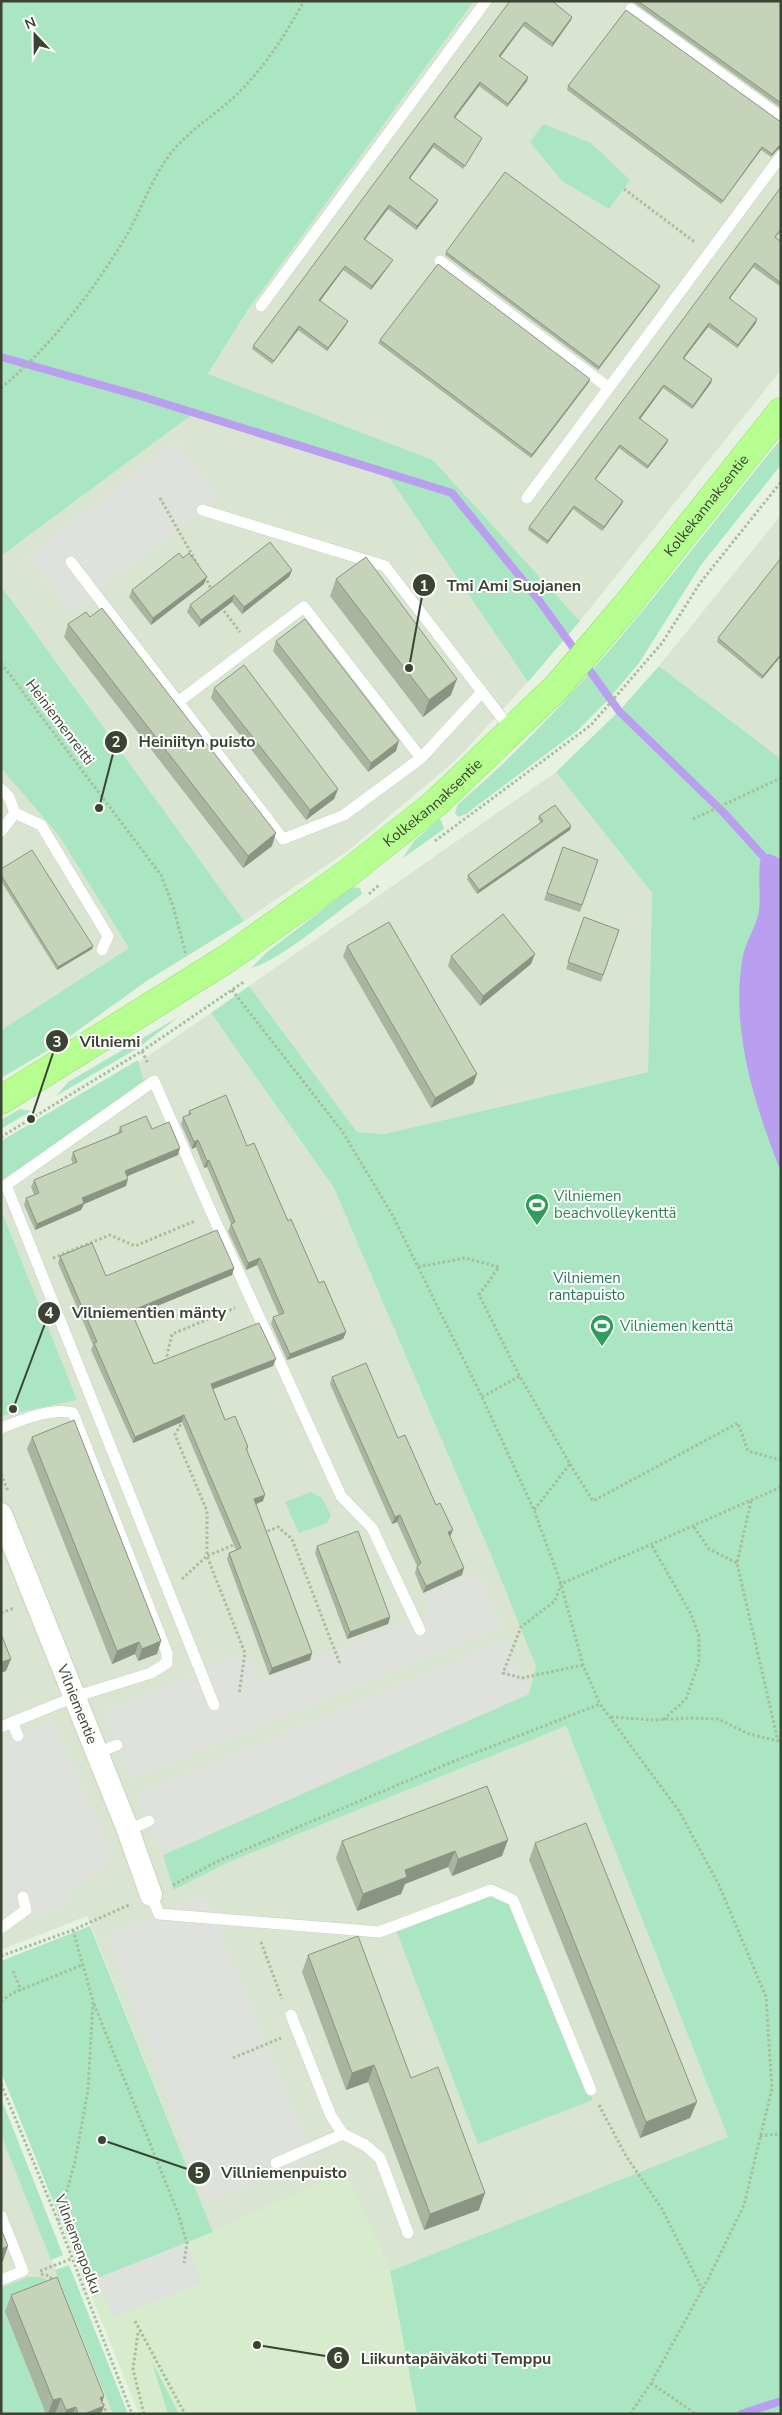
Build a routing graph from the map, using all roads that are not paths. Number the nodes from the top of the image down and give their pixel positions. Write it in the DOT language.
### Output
graph roads {
  1 [pos="486,1"];
  2 [pos="631,9"];
  3 [pos="781,118"];
  4 [pos="781,156"];
  5 [pos="440,261"];
  6 [pos="261,306"];
  7 [pos="609,388"];
  8 [pos="781,412"];
  9 [pos="527,498"];
  10 [pos="202,510"];
  11 [pos="71,562"];
  12 [pos="481,694"];
  13 [pos="178,702"];
  14 [pos="512,731"];
  15 [pos="421,758"];
  16 [pos="1,789"];
  17 [pos="15,813"];
  18 [pos="1,831"];
  19 [pos="102,950"];
  20 [pos="1,1100"];
  21 [pos="1,1428"];
  22 [pos="1,1514"];
  23 [pos="420,1630"];
  24 [pos="74,1697"];
  25 [pos="214,1705"];
  26 [pos="12,1722"];
  27 [pos="1,1727"];
  28 [pos="18,1736"];
  29 [pos="149,1821"];
  30 [pos="128,1830"];
  31 [pos="151,1895"];
  32 [pos="23,1897"];
  33 [pos="1,1928"];
  34 [pos="291,2015"];
  35 [pos="591,2090"];
  36 [pos="344,2134"];
  37 [pos="276,2163"];
  38 [pos="1,2216"];
  39 [pos="408,2233"];
  40 [pos="1,2280"];
  1 -- 6 [label="lane"];
  2 -- 3 [label="lane"];
  4 -- 7 [label="lane"];
  5 -- 7 [label="lane"];
  7 -- 9 [label="lane"];
  8 -- 14 [label="main road, Kolkekannaksentie"];
  10 -- 12 [label="lane"];
  11 -- 13 [label="lane"];
  12 -- 14 [label="lane"];
  12 -- 15 [label="lane"];
  13 -- 15 [label="lane"];
  13 -- 15 [label="lane"];
  14 -- 20 [label="main road, Kolkekannaksentie"];
  16 -- 17 [label="lane"];
  17 -- 18 [label="lane"];
  17 -- 19 [label="lane"];
  21 -- 24 [label="lane"];
  22 -- 24 [label="street, Vilniementie"];
  23 -- 25 [label="lane"];
  24 -- 26 [label="lane"];
  24 -- 30 [label="street, Vilniementie"];
  26 -- 27 [label="lane"];
  26 -- 28 [label="lane"];
  29 -- 30 [label="lane"];
  30 -- 31 [label="street, Vilniementie"];
  31 -- 35 [label="lane"];
  32 -- 33 [label="lane"];
  34 -- 36 [label="lane"];
  36 -- 37 [label="lane"];
  36 -- 39 [label="lane"];
  38 -- 40 [label="lane"];
}
